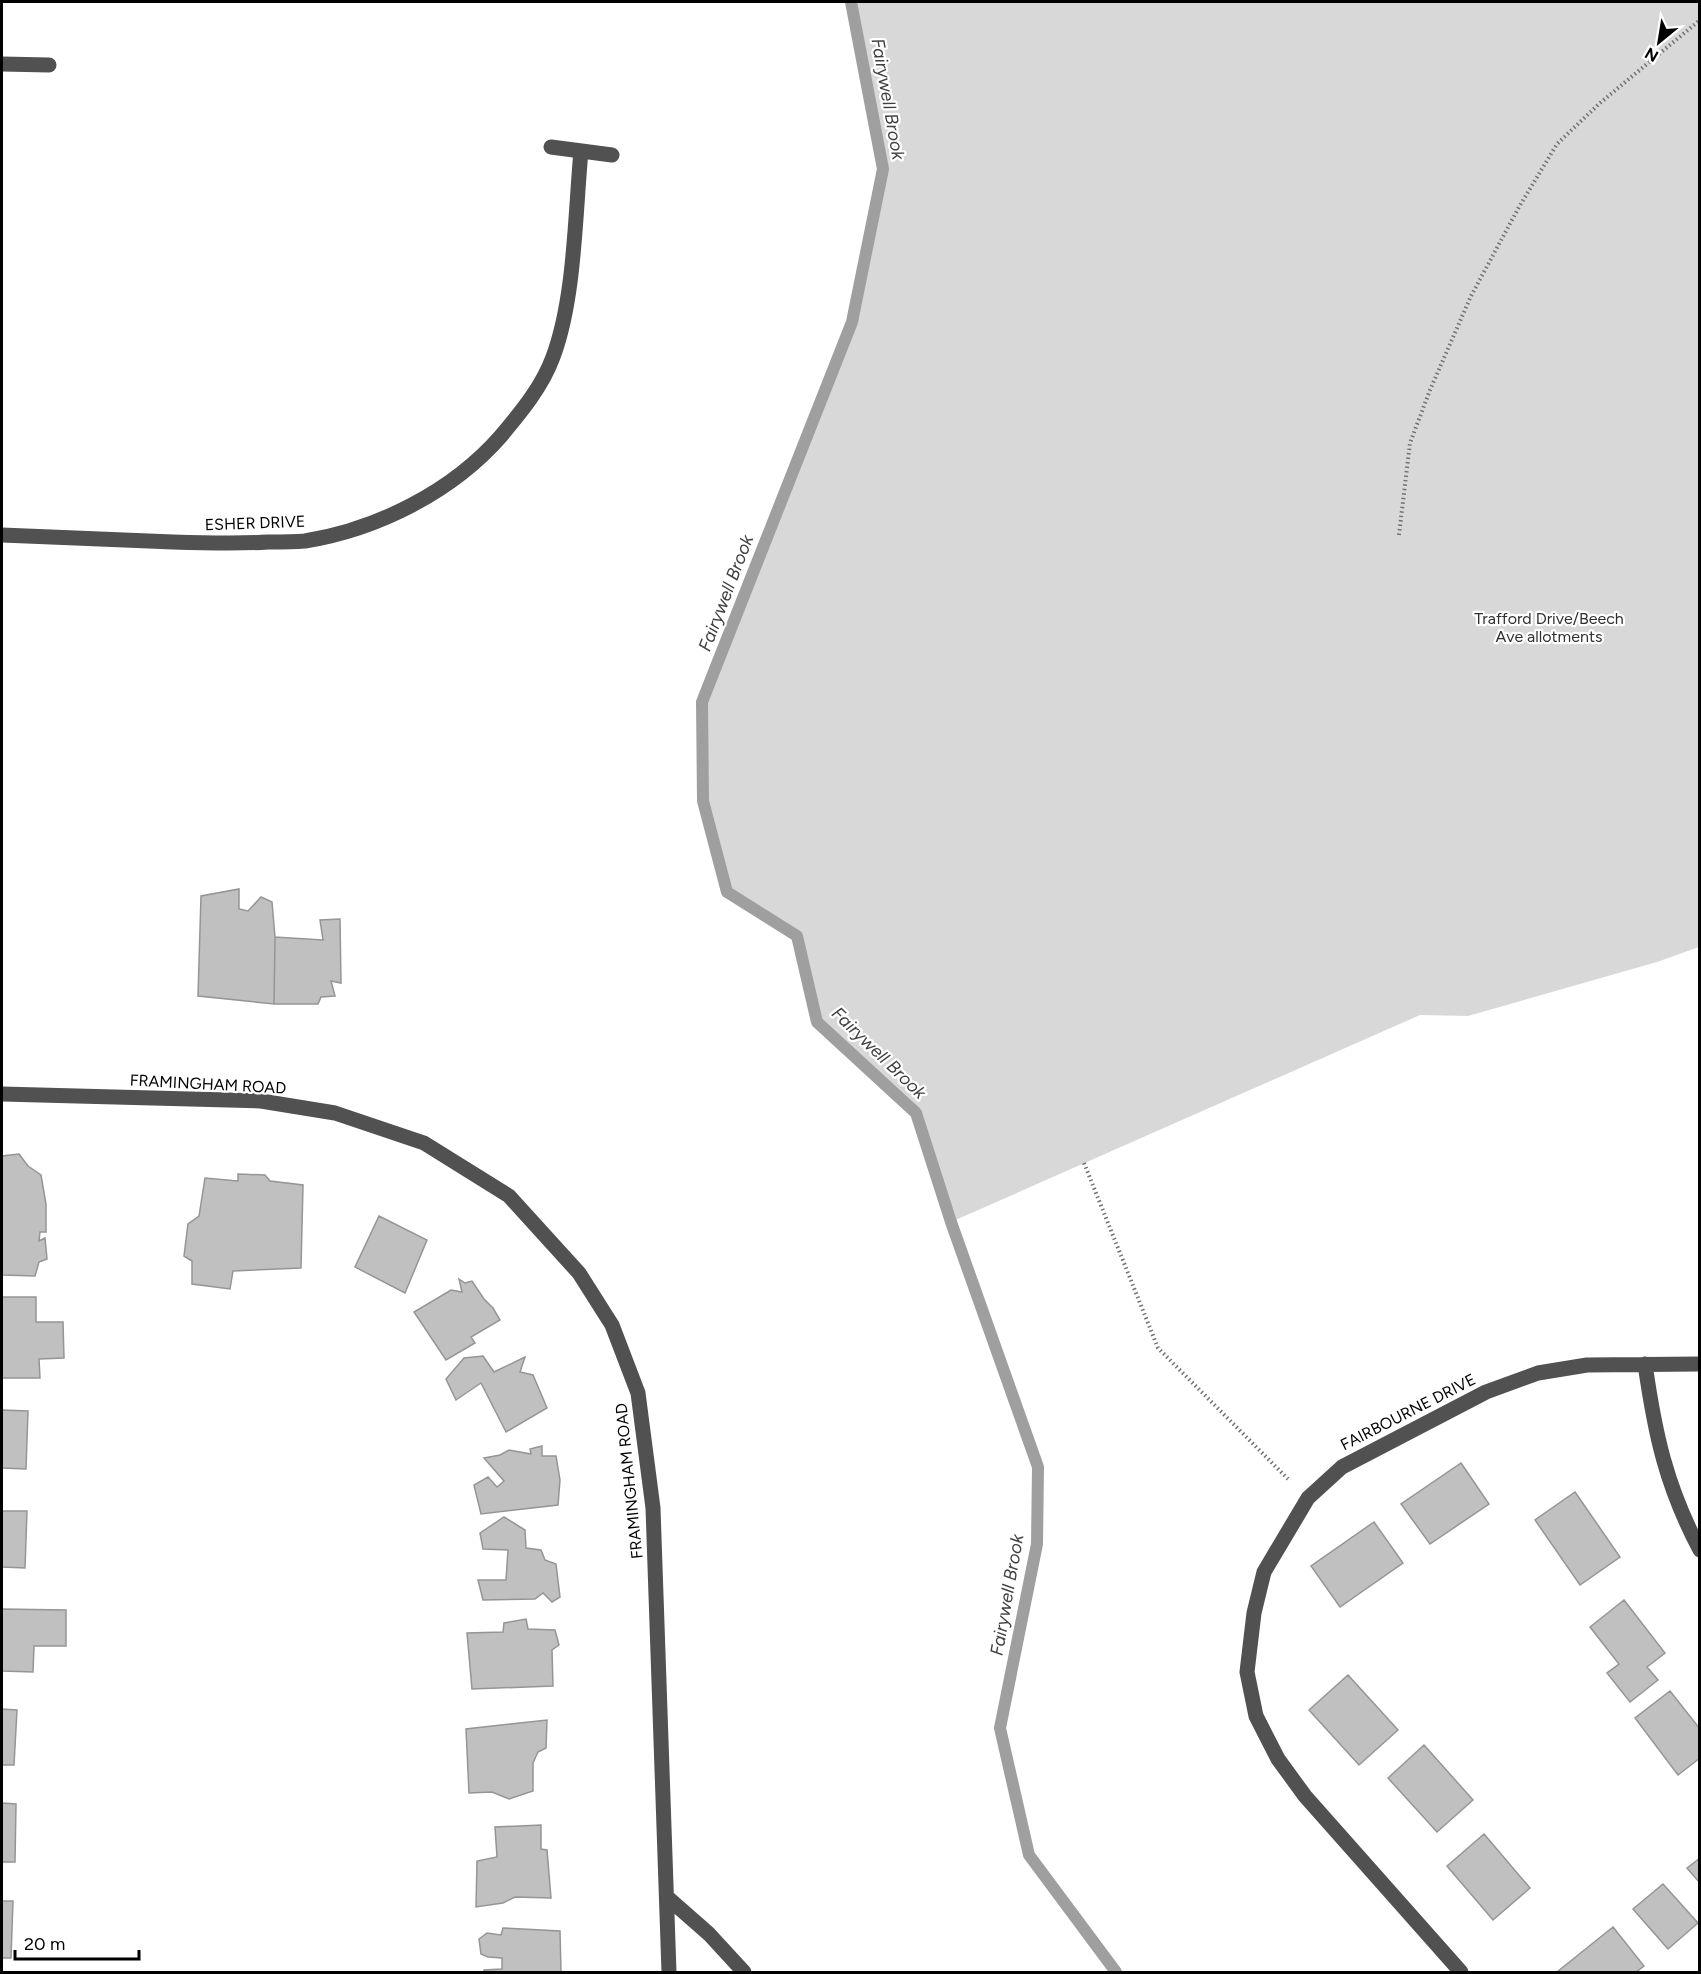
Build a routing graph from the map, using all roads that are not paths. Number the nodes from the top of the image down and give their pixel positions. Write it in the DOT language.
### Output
graph roads {
  1 [pos="2,64"];
  2 [pos="49,65"];
  3 [pos="551,147"];
  4 [pos="581,151"];
  5 [pos="612,155"];
  6 [pos="2,535"];
  7 [pos="2,1094"];
  8 [pos="1644,1364"];
  9 [pos="1700,1364"];
  10 [pos="1700,1550"];
  11 [pos="668,1898"];
  12 [pos="669,1972"];
  13 [pos="744,1972"];
  14 [pos="1461,1972"];
  1 -- 2 [label="street"];
  3 -- 4 [label="street"];
  4 -- 5 [label="street"];
  4 -- 6 [label="street, ESHER DRIVE"];
  7 -- 11 [label="street, FRAMINGHAM ROAD"];
  8 -- 9 [label="street, FAIRBOURNE DRIVE"];
  8 -- 10 [label="street"];
  8 -- 14 [label="street, FAIRBOURNE DRIVE"];
  11 -- 12 [label="street, FRAMINGHAM ROAD"];
  11 -- 13 [label="street"];
}
